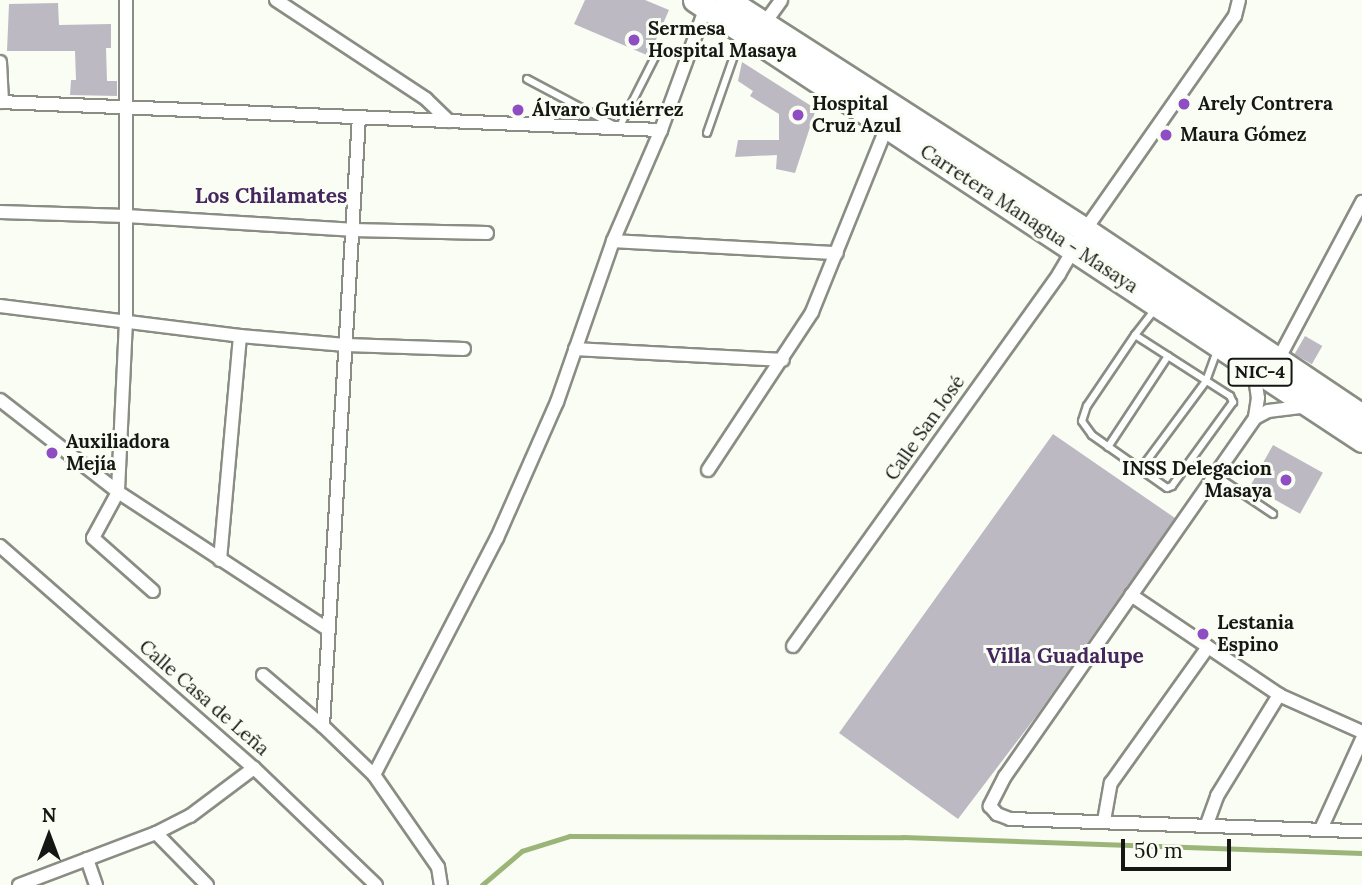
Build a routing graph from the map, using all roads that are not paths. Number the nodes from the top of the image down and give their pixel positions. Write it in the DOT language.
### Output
graph roads {
  1 [pos="125,0"];
  2 [pos="276,0"];
  3 [pos="781,0"];
  4 [pos="1239,0"];
  5 [pos="709,2"];
  6 [pos="753,31"];
  7 [pos="655,57"];
  8 [pos="0,62"];
  9 [pos="527,79"];
  10 [pos="1,102"];
  11 [pos="126,107"];
  12 [pos="359,117"];
  13 [pos="449,121"];
  14 [pos="887,126"];
  15 [pos="619,128"];
  16 [pos="661,130"];
  17 [pos="707,133"];
  18 [pos="1362,202"];
  19 [pos="0,212"];
  20 [pos="127,216"];
  21 [pos="352,230"];
  22 [pos="487,233"];
  23 [pos="1080,239"];
  24 [pos="613,241"];
  25 [pos="837,253"];
  26 [pos="1165,295"];
  27 [pos="0,306"];
  28 [pos="126,321"];
  29 [pos="1135,334"];
  30 [pos="240,337"];
  31 [pos="346,345"];
  32 [pos="1219,346"];
  33 [pos="464,349"];
  34 [pos="575,349"];
  35 [pos="1168,356"];
  36 [pos="1279,358"];
  37 [pos="783,360"];
  38 [pos="1253,368"];
  39 [pos="1206,381"];
  40 [pos="0,400"];
  41 [pos="1311,406"];
  42 [pos="1362,416"];
  43 [pos="1255,418"];
  44 [pos="1362,440"];
  45 [pos="1108,447"];
  46 [pos="708,470"];
  47 [pos="1140,470"];
  48 [pos="1215,475"];
  49 [pos="118,492"];
  50 [pos="1273,514"];
  51 [pos="0,546"];
  52 [pos="220,560"];
  53 [pos="153,590"];
  54 [pos="1131,595"];
  55 [pos="329,630"];
  56 [pos="793,646"];
  57 [pos="1208,647"];
  58 [pos="262,676"];
  59 [pos="1279,695"];
  60 [pos="323,726"];
  61 [pos="1362,733"];
  62 [pos="1362,739"];
  63 [pos="254,768"];
  64 [pos="374,775"];
  65 [pos="1104,821"];
  66 [pos="1207,824"];
  67 [pos="1321,829"];
  68 [pos="1362,831"];
  69 [pos="156,833"];
  70 [pos="87,859"];
  71 [pos="374,884"];
  72 [pos="19,885"];
  73 [pos="96,885"];
  74 [pos="207,885"];
  75 [pos="441,885"];
  1 -- 11 [label="street"];
  2 -- 13 [label="street"];
  3 -- 6 [label="street"];
  4 -- 23 [label="street, Calle San José"];
  5 -- 6 [label="highway, Carretera Managua - Masaya / NIC-4"];
  5 -- 16 [label="street"];
  6 -- 14 [label="highway, Carretera Managua - Masaya / NIC-4"];
  6 -- 17 [label="lane"];
  6 -- 23 [label="highway, Carretera Managua - Masaya / NIC-4"];
  7 -- 15 [label="lane"];
  8 -- 10 [label="street"];
  9 -- 15 [label="lane"];
  10 -- 11 [label="street"];
  11 -- 12 [label="street"];
  11 -- 20 [label="street"];
  12 -- 13 [label="street"];
  12 -- 21 [label="street"];
  13 -- 15 [label="street"];
  14 -- 23 [label="highway, Carretera Managua - Masaya / NIC-4"];
  14 -- 25 [label="street"];
  15 -- 16 [label="street"];
  16 -- 24 [label="street"];
  18 -- 36 [label="street"];
  19 -- 20 [label="street"];
  20 -- 21 [label="street"];
  20 -- 28 [label="street"];
  21 -- 22 [label="street"];
  21 -- 31 [label="street"];
  23 -- 26 [label="highway, Carretera Managua - Masaya / NIC-4"];
  23 -- 56 [label="street, Calle San José"];
  24 -- 25 [label="street"];
  24 -- 34 [label="street"];
  25 -- 37 [label="street"];
  26 -- 29 [label="lane"];
  26 -- 32 [label="highway, Carretera Managua - Masaya / NIC-4"];
  26 -- 36 [label="highway, Carretera Managua - Masaya / NIC-4"];
  27 -- 28 [label="street"];
  28 -- 30 [label="street"];
  28 -- 49 [label="street"];
  29 -- 35 [label="lane"];
  29 -- 45 [label="lane"];
  30 -- 31 [label="street"];
  30 -- 52 [label="street"];
  31 -- 33 [label="street"];
  31 -- 55 [label="street"];
  32 -- 38 [label="highway, Carretera Managua - Masaya / NIC-4"];
  32 -- 39 [label="lane"];
  34 -- 37 [label="street"];
  34 -- 64 [label="street"];
  35 -- 39 [label="lane"];
  35 -- 45 [label="lane"];
  36 -- 42 [label="highway, Carretera Managua - Masaya / NIC-4"];
  37 -- 46 [label="street"];
  38 -- 41 [label="highway, Carretera Managua - Masaya / NIC-4"];
  38 -- 43 [label="street"];
  39 -- 47 [label="lane"];
  39 -- 47 [label="lane"];
  40 -- 49 [label="street"];
  41 -- 43 [label="street"];
  41 -- 44 [label="highway, Carretera Managua - Masaya / NIC-4"];
  43 -- 48 [label="street"];
  45 -- 47 [label="lane"];
  48 -- 50 [label="lane"];
  48 -- 54 [label="street"];
  49 -- 52 [label="street"];
  49 -- 53 [label="street"];
  51 -- 63 [label="street, Calle Casa de Leña"];
  52 -- 55 [label="street"];
  54 -- 57 [label="street"];
  54 -- 65 [label="street"];
  55 -- 60 [label="street"];
  57 -- 59 [label="street"];
  57 -- 65 [label="street"];
  58 -- 60 [label="street"];
  59 -- 61 [label="street"];
  59 -- 66 [label="street"];
  60 -- 64 [label="street"];
  62 -- 67 [label="street"];
  63 -- 69 [label="street"];
  63 -- 71 [label="street, Calle Casa de Leña"];
  64 -- 75 [label="street"];
  65 -- 66 [label="street"];
  66 -- 67 [label="street"];
  67 -- 68 [label="street"];
  69 -- 70 [label="street"];
  69 -- 74 [label="street"];
  70 -- 72 [label="street"];
  70 -- 73 [label="street"];
}
